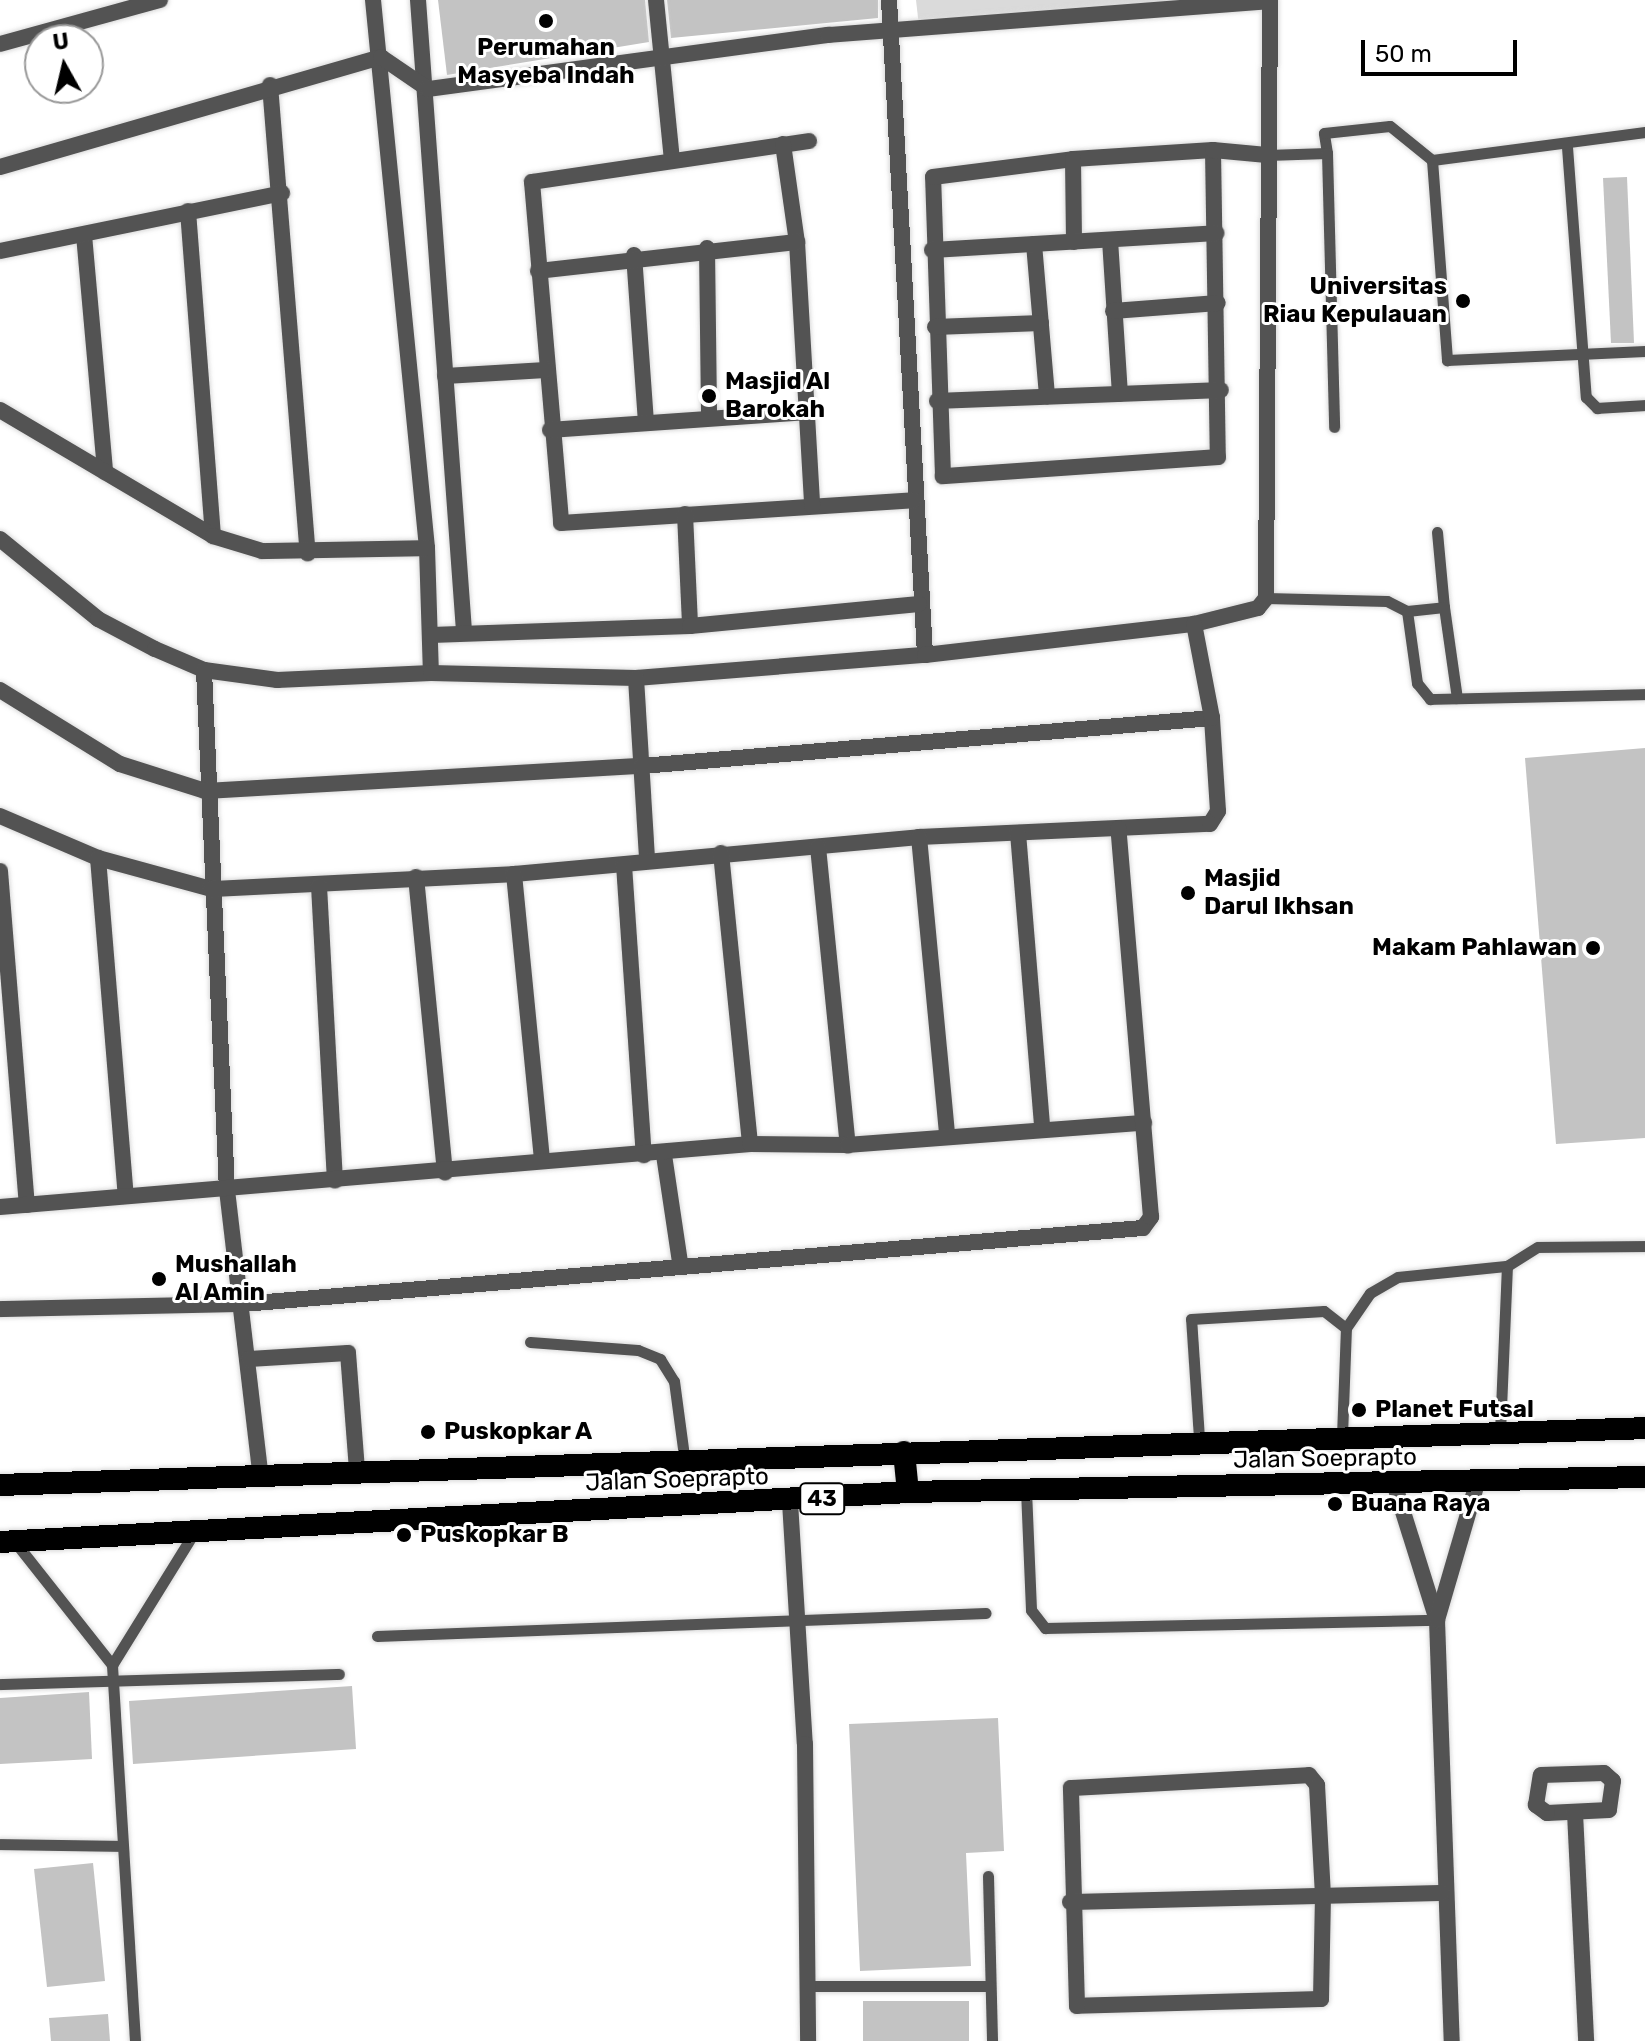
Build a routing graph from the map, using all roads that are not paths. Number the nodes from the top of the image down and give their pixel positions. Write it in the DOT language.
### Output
graph roads {
  1 [pos="160,0"];
  2 [pos="373,0"];
  3 [pos="418,0"];
  4 [pos="656,0"];
  5 [pos="889,0"];
  6 [pos="1270,0"];
  7 [pos="890,30"];
  8 [pos="0,44"];
  9 [pos="662,56"];
  10 [pos="381,57"];
  11 [pos="270,85"];
  12 [pos="428,89"];
  13 [pos="1645,132"];
  14 [pos="809,141"];
  15 [pos="783,144"];
  16 [pos="1567,147"];
  17 [pos="1213,150"];
  18 [pos="1327,153"];
  19 [pos="1267,155"];
  20 [pos="672,159"];
  21 [pos="1073,159"];
  22 [pos="1432,160"];
  23 [pos="0,167"];
  24 [pos="282,193"];
  25 [pos="188,211"];
  26 [pos="1216,233"];
  27 [pos="84,235"];
  28 [pos="1110,240"];
  29 [pos="797,242"];
  30 [pos="1074,242"];
  31 [pos="1034,244"];
  32 [pos="707,248"];
  33 [pos="932,250"];
  34 [pos="0,251"];
  35 [pos="634,255"];
  36 [pos="538,271"];
  37 [pos="1218,303"];
  38 [pos="1113,311"];
  39 [pos="1041,323"];
  40 [pos="935,327"];
  41 [pos="1645,351"];
  42 [pos="1582,355"];
  43 [pos="546,370"];
  44 [pos="445,376"];
  45 [pos="1221,390"];
  46 [pos="1120,394"];
  47 [pos="1047,396"];
  48 [pos="937,401"];
  49 [pos="1645,405"];
  50 [pos="0,410"];
  51 [pos="807,412"];
  52 [pos="709,418"];
  53 [pos="646,421"];
  54 [pos="1334,427"];
  55 [pos="550,430"];
  56 [pos="105,472"];
  57 [pos="913,500"];
  58 [pos="812,506"];
  59 [pos="685,514"];
  60 [pos="1437,532"];
  61 [pos="213,536"];
  62 [pos="0,539"];
  63 [pos="427,548"];
  64 [pos="308,553"];
  65 [pos="1266,598"];
  66 [pos="919,604"];
  67 [pos="1444,607"];
  68 [pos="1407,611"];
  69 [pos="1194,624"];
  70 [pos="690,626"];
  71 [pos="464,631"];
  72 [pos="431,635"];
  73 [pos="925,655"];
  74 [pos="204,670"];
  75 [pos="431,673"];
  76 [pos="636,678"];
  77 [pos="0,690"];
  78 [pos="1645,694"];
  79 [pos="1457,698"];
  80 [pos="1212,718"];
  81 [pos="642,766"];
  82 [pos="205,791"];
  83 [pos="0,816"];
  84 [pos="1118,828"];
  85 [pos="1018,833"];
  86 [pos="919,837"];
  87 [pos="818,847"];
  88 [pos="721,853"];
  89 [pos="98,858"];
  90 [pos="647,858"];
  91 [pos="624,865"];
  92 [pos="0,871"];
  93 [pos="514,874"];
  94 [pos="416,877"];
  95 [pos="319,886"];
  96 [pos="211,889"];
  97 [pos="1144,1123"];
  98 [pos="1042,1128"];
  99 [pos="947,1132"];
  100 [pos="750,1144"];
  101 [pos="848,1145"];
  102 [pos="644,1155"];
  103 [pos="664,1155"];
  104 [pos="542,1159"];
  105 [pos="445,1173"];
  106 [pos="335,1181"];
  107 [pos="227,1190"];
  108 [pos="126,1196"];
  109 [pos="27,1205"];
  110 [pos="0,1207"];
  111 [pos="1645,1246"];
  112 [pos="680,1262"];
  113 [pos="1507,1266"];
  114 [pos="243,1304"];
  115 [pos="0,1309"];
  116 [pos="1346,1328"];
  117 [pos="530,1342"];
  118 [pos="249,1359"];
  119 [pos="1645,1428"];
  120 [pos="1500,1432"];
  121 [pos="1342,1436"];
  122 [pos="1199,1438"];
  123 [pos="904,1452"];
  124 [pos="684,1456"];
  125 [pos="357,1469"];
  126 [pos="260,1473"];
  127 [pos="1645,1477"];
  128 [pos="1394,1483"];
  129 [pos="1477,1483"];
  130 [pos="0,1485"];
  131 [pos="1026,1490"];
  132 [pos="908,1492"];
  133 [pos="790,1502"];
  134 [pos="196,1528"];
  135 [pos="8,1542"];
  136 [pos="986,1613"];
  137 [pos="795,1617"];
  138 [pos="1437,1620"];
  139 [pos="377,1636"];
  140 [pos="112,1665"];
  141 [pos="339,1674"];
  142 [pos="113,1682"];
  143 [pos="0,1684"];
  144 [pos="1575,1813"];
  145 [pos="0,1844"];
  146 [pos="121,1846"];
  147 [pos="988,1876"];
  148 [pos="1442,1893"];
  149 [pos="1323,1895"];
  150 [pos="1070,1902"];
  151 [pos="807,1986"];
  152 [pos="990,1986"];
  153 [pos="135,2041"];
  154 [pos="808,2041"];
  155 [pos="992,2041"];
  156 [pos="1452,2041"];
  157 [pos="1586,2041"];
  1 -- 8 [label="street"];
  2 -- 10 [label="street"];
  3 -- 12 [label="street"];
  4 -- 9 [label="street"];
  5 -- 7 [label="street"];
  6 -- 7 [label="street"];
  6 -- 19 [label="street"];
  7 -- 9 [label="street"];
  7 -- 57 [label="street"];
  9 -- 12 [label="street"];
  9 -- 20 [label="street"];
  10 -- 11 [label="street"];
  10 -- 12 [label="street"];
  10 -- 63 [label="street"];
  11 -- 23 [label="street"];
  11 -- 24 [label="street"];
  12 -- 44 [label="street"];
  13 -- 16 [label="lane"];
  14 -- 15 [label="street"];
  15 -- 20 [label="street"];
  15 -- 29 [label="street"];
  16 -- 22 [label="lane"];
  16 -- 42 [label="lane"];
  17 -- 19 [label="street"];
  17 -- 21 [label="street"];
  17 -- 26 [label="street"];
  18 -- 19 [label="lane"];
  18 -- 22 [label="lane"];
  18 -- 54 [label="lane"];
  19 -- 65 [label="street"];
  20 -- 36 [label="street"];
  21 -- 30 [label="street"];
  21 -- 33 [label="street"];
  22 -- 42 [label="lane"];
  24 -- 25 [label="street"];
  24 -- 64 [label="street"];
  25 -- 27 [label="street"];
  25 -- 61 [label="street"];
  26 -- 28 [label="street"];
  26 -- 37 [label="street"];
  27 -- 34 [label="street"];
  27 -- 56 [label="street"];
  28 -- 30 [label="street"];
  28 -- 38 [label="street"];
  29 -- 32 [label="street"];
  29 -- 51 [label="street"];
  30 -- 31 [label="street"];
  31 -- 33 [label="street"];
  31 -- 39 [label="street"];
  32 -- 35 [label="street"];
  32 -- 52 [label="street"];
  33 -- 40 [label="street"];
  35 -- 36 [label="street"];
  35 -- 53 [label="street"];
  36 -- 43 [label="street"];
  37 -- 38 [label="street"];
  37 -- 45 [label="street"];
  38 -- 46 [label="street"];
  39 -- 40 [label="street"];
  39 -- 47 [label="street"];
  40 -- 48 [label="street"];
  41 -- 42 [label="lane"];
  42 -- 49 [label="lane"];
  43 -- 44 [label="street"];
  43 -- 55 [label="street"];
  44 -- 71 [label="street"];
  45 -- 46 [label="street"];
  45 -- 48 [label="street"];
  46 -- 47 [label="street"];
  47 -- 48 [label="street"];
  50 -- 56 [label="street"];
  51 -- 52 [label="street"];
  51 -- 58 [label="street"];
  52 -- 53 [label="street"];
  53 -- 55 [label="street"];
  55 -- 59 [label="street"];
  56 -- 61 [label="street"];
  57 -- 58 [label="street"];
  57 -- 66 [label="street"];
  58 -- 59 [label="street"];
  59 -- 70 [label="street"];
  60 -- 67 [label="lane"];
  61 -- 64 [label="street"];
  62 -- 74 [label="street"];
  63 -- 64 [label="street"];
  63 -- 72 [label="street"];
  65 -- 68 [label="lane"];
  65 -- 69 [label="street"];
  66 -- 70 [label="street"];
  66 -- 73 [label="street"];
  67 -- 68 [label="lane"];
  67 -- 79 [label="lane"];
  68 -- 79 [label="lane"];
  69 -- 73 [label="street"];
  69 -- 80 [label="street"];
  70 -- 71 [label="street"];
  71 -- 72 [label="street"];
  72 -- 75 [label="street"];
  73 -- 76 [label="street"];
  74 -- 75 [label="street"];
  74 -- 82 [label="street"];
  75 -- 76 [label="street"];
  76 -- 81 [label="street"];
  77 -- 82 [label="street"];
  78 -- 79 [label="lane"];
  80 -- 81 [label="street"];
  80 -- 84 [label="street"];
  81 -- 82 [label="street"];
  81 -- 90 [label="street"];
  82 -- 96 [label="street"];
  83 -- 89 [label="street"];
  84 -- 85 [label="street"];
  84 -- 97 [label="street"];
  85 -- 86 [label="street"];
  85 -- 98 [label="street"];
  86 -- 87 [label="street"];
  86 -- 99 [label="street"];
  87 -- 88 [label="street"];
  87 -- 101 [label="street"];
  88 -- 90 [label="street"];
  88 -- 100 [label="street"];
  89 -- 96 [label="street"];
  89 -- 108 [label="street"];
  90 -- 91 [label="street"];
  91 -- 93 [label="street"];
  91 -- 102 [label="street"];
  92 -- 109 [label="street"];
  93 -- 94 [label="street"];
  93 -- 104 [label="street"];
  94 -- 95 [label="street"];
  94 -- 105 [label="street"];
  95 -- 96 [label="street"];
  95 -- 106 [label="street"];
  96 -- 107 [label="street"];
  97 -- 98 [label="street"];
  97 -- 112 [label="street"];
  98 -- 99 [label="street"];
  99 -- 101 [label="street"];
  100 -- 101 [label="street"];
  100 -- 103 [label="street"];
  102 -- 103 [label="street"];
  102 -- 104 [label="street"];
  103 -- 112 [label="street"];
  104 -- 105 [label="street"];
  105 -- 106 [label="street"];
  106 -- 107 [label="street"];
  107 -- 108 [label="street"];
  107 -- 114 [label="street"];
  108 -- 109 [label="street"];
  109 -- 110 [label="street"];
  111 -- 113 [label="lane"];
  112 -- 114 [label="street"];
  113 -- 116 [label="lane"];
  113 -- 120 [label="lane"];
  114 -- 115 [label="street"];
  114 -- 118 [label="street"];
  116 -- 121 [label="lane"];
  116 -- 122 [label="lane"];
  117 -- 124 [label="lane"];
  118 -- 125 [label="street"];
  118 -- 126 [label="street"];
  119 -- 120 [label="highway, Jalan Soeprapto / 43"];
  120 -- 121 [label="highway, Jalan Soeprapto / 43"];
  121 -- 122 [label="highway, Jalan Soeprapto / 43"];
  122 -- 123 [label="highway, Jalan Soeprapto / 43"];
  123 -- 124 [label="highway, Jalan Soeprapto / 43"];
  123 -- 132 [label="highway"];
  124 -- 125 [label="highway, Jalan Soeprapto / 43"];
  125 -- 126 [label="highway, Jalan Soeprapto / 43"];
  126 -- 130 [label="highway, Jalan Soeprapto / 43"];
  127 -- 129 [label="highway, Jalan Soeprapto / 43"];
  128 -- 129 [label="highway, Jalan Soeprapto / 43"];
  128 -- 131 [label="highway, Jalan Soeprapto / 43"];
  128 -- 138 [label="street"];
  129 -- 138 [label="street"];
  131 -- 132 [label="highway, Jalan Soeprapto / 43"];
  131 -- 138 [label="lane"];
  132 -- 133 [label="highway, Jalan Soeprapto / 43"];
  133 -- 134 [label="highway, Jalan Soeprapto / 43"];
  133 -- 137 [label="street"];
  134 -- 135 [label="highway, Jalan Soeprapto / 43"];
  134 -- 140 [label="lane"];
  135 -- 140 [label="lane"];
  136 -- 137 [label="lane"];
  137 -- 139 [label="lane"];
  137 -- 151 [label="street"];
  138 -- 148 [label="street"];
  140 -- 142 [label="lane"];
  141 -- 142 [label="lane"];
  142 -- 143 [label="lane"];
  142 -- 146 [label="lane"];
  144 -- 144 [label="street"];
  144 -- 157 [label="street"];
  145 -- 146 [label="lane"];
  146 -- 153 [label="lane"];
  147 -- 152 [label="lane"];
  148 -- 149 [label="street"];
  148 -- 156 [label="street"];
  149 -- 150 [label="street"];
  149 -- 150 [label="street"];
  149 -- 150 [label="street"];
  151 -- 152 [label="lane"];
  151 -- 154 [label="street"];
  152 -- 155 [label="lane"];
}
